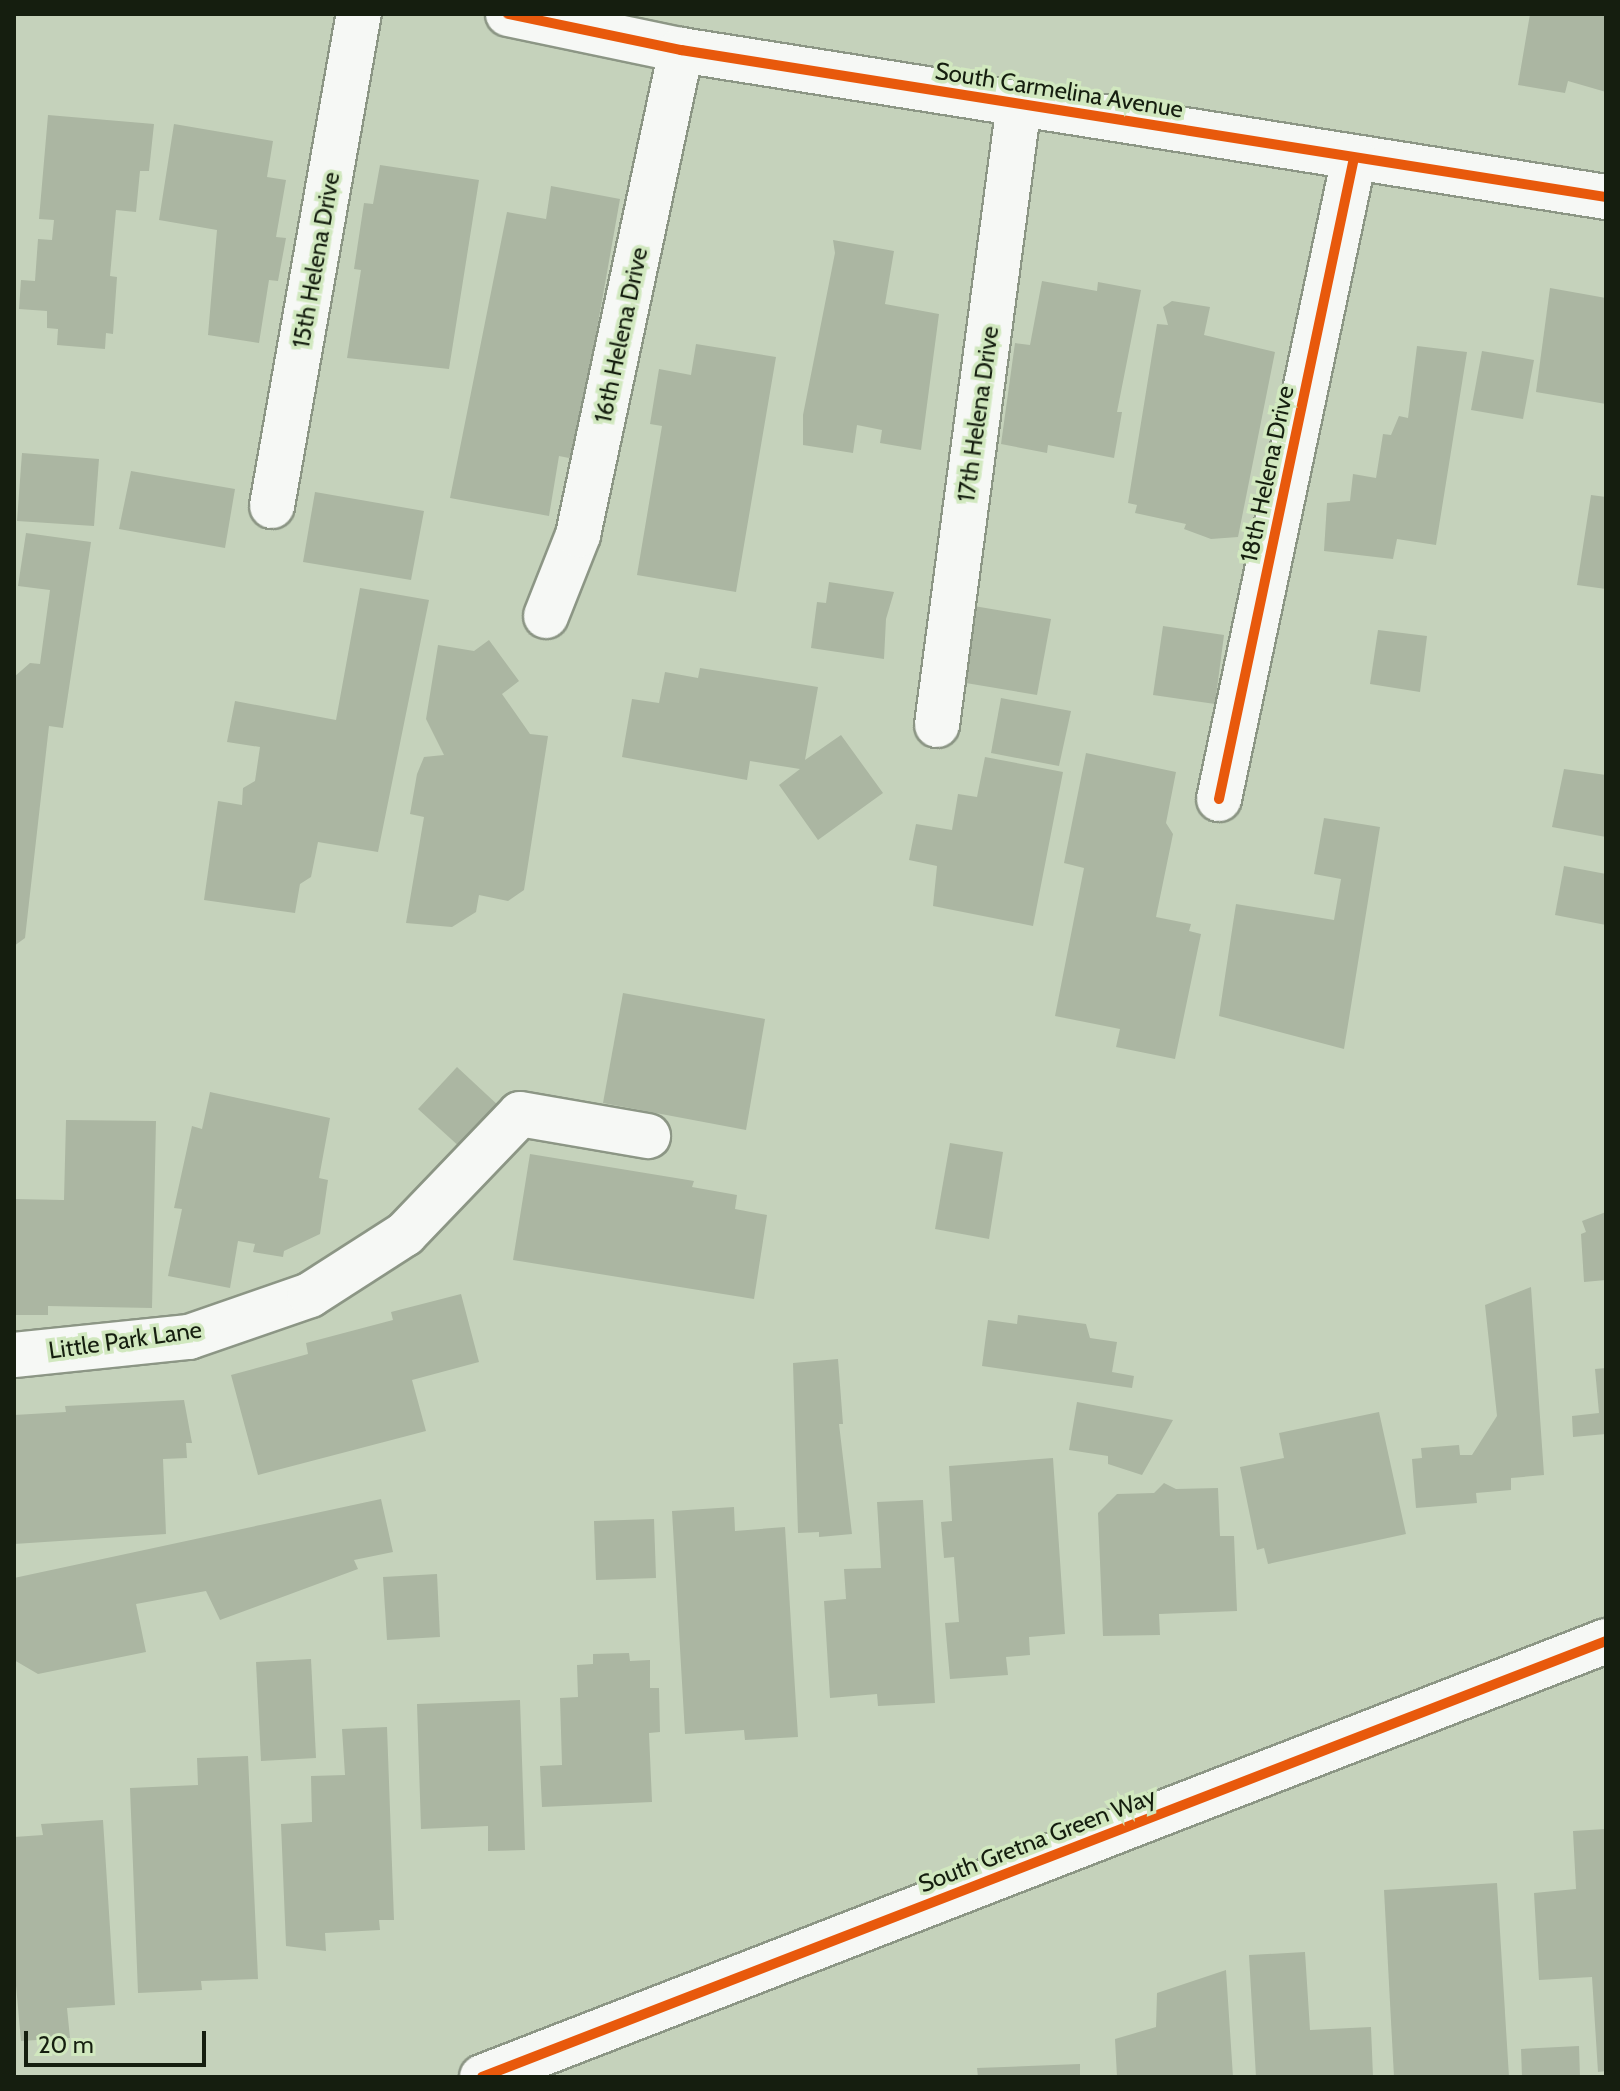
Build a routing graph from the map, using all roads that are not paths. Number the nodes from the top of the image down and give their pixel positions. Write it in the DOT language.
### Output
graph roads {
  1 [pos="359,14"];
  2 [pos="508,14"];
  3 [pos="681,50"];
  4 [pos="1019,104"];
  5 [pos="1354,158"];
  6 [pos="1606,197"];
  7 [pos="272,506"];
  8 [pos="546,616"];
  9 [pos="937,725"];
  10 [pos="1219,799"];
  11 [pos="648,1136"];
  12 [pos="14,1355"];
  13 [pos="1606,1641"];
  14 [pos="482,2077"];
  1 -- 7 [label="street, 15th Helena Drive"];
  2 -- 3 [label="street, South Carmelina Avenue"];
  3 -- 4 [label="street, South Carmelina Avenue"];
  3 -- 8 [label="street, 16th Helena Drive"];
  4 -- 5 [label="street, South Carmelina Avenue"];
  4 -- 9 [label="street, 17th Helena Drive"];
  5 -- 6 [label="street, South Carmelina Avenue"];
  5 -- 10 [label="street, 18th Helena Drive"];
  11 -- 12 [label="street, Little Park Lane"];
  13 -- 14 [label="street, South Gretna Green Way"];
}
